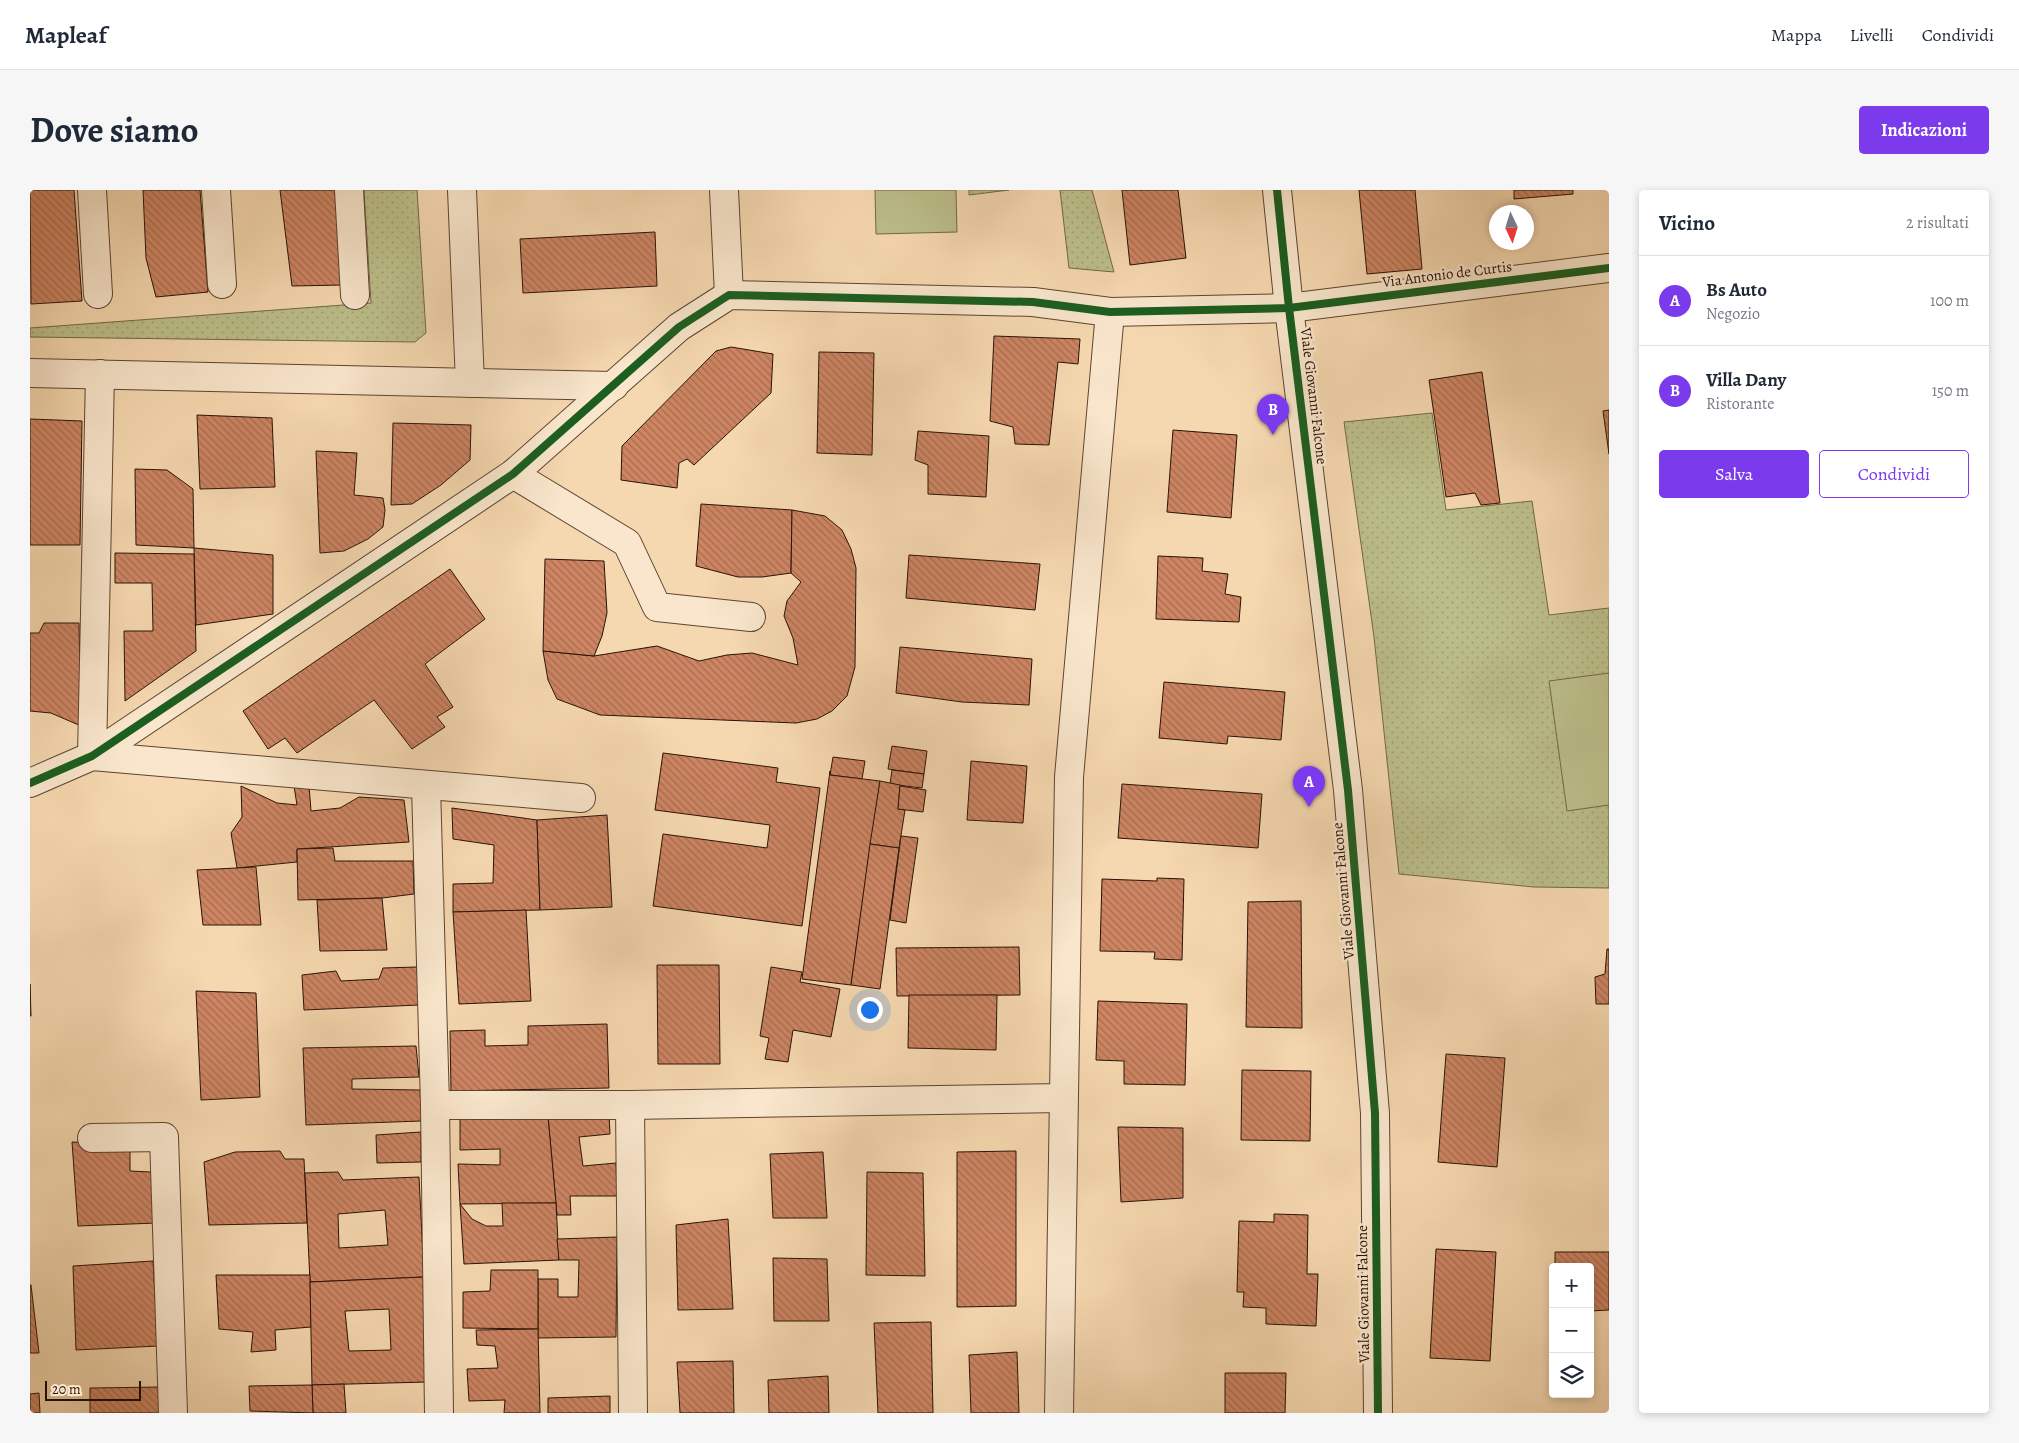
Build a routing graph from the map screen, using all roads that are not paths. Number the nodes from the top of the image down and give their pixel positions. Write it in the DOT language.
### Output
graph roads {
  1 [pos="92,190"];
  2 [pos="216,190"];
  3 [pos="349,190"];
  4 [pos="462,190"];
  5 [pos="724,190"];
  6 [pos="1277,190"];
  7 [pos="1609,268"];
  8 [pos="222,284"];
  9 [pos="98,294"];
  10 [pos="729,294"];
  11 [pos="355,295"];
  12 [pos="1289,308"];
  13 [pos="1110,312"];
  14 [pos="30,373"];
  15 [pos="100,374"];
  16 [pos="470,383"];
  17 [pos="614,386"];
  18 [pos="513,474"];
  19 [pos="751,617"];
  20 [pos="92,756"];
  21 [pos="30,783"];
  22 [pos="426,786"];
  23 [pos="581,798"];
  24 [pos="1063,1098"];
  25 [pos="435,1105"];
  26 [pos="630,1105"];
  27 [pos="92,1138"];
  28 [pos="173,1413"];
  29 [pos="440,1413"];
  30 [pos="633,1413"];
  31 [pos="1059,1413"];
  32 [pos="1378,1413"];
  1 -- 9 [label="street"];
  2 -- 8 [label="street"];
  3 -- 11 [label="street"];
  4 -- 16 [label="street"];
  5 -- 10 [label="street"];
  6 -- 12 [label="street, Viale Giovanni Falcone"];
  7 -- 12 [label="street, Via Antonio de Curtis"];
  10 -- 13 [label="street, Via Antonio de Curtis"];
  10 -- 17 [label="street"];
  12 -- 13 [label="street, Via Antonio de Curtis"];
  12 -- 32 [label="street, Viale Giovanni Falcone"];
  13 -- 24 [label="street"];
  14 -- 15 [label="street"];
  15 -- 16 [label="street"];
  15 -- 20 [label="street"];
  16 -- 17 [label="street"];
  17 -- 18 [label="street"];
  18 -- 19 [label="street"];
  18 -- 20 [label="street"];
  20 -- 21 [label="street"];
  20 -- 22 [label="street"];
  22 -- 23 [label="street"];
  22 -- 25 [label="street"];
  24 -- 26 [label="street"];
  24 -- 31 [label="street"];
  25 -- 26 [label="street"];
  25 -- 29 [label="street"];
  26 -- 30 [label="street"];
  27 -- 28 [label="street"];
}
